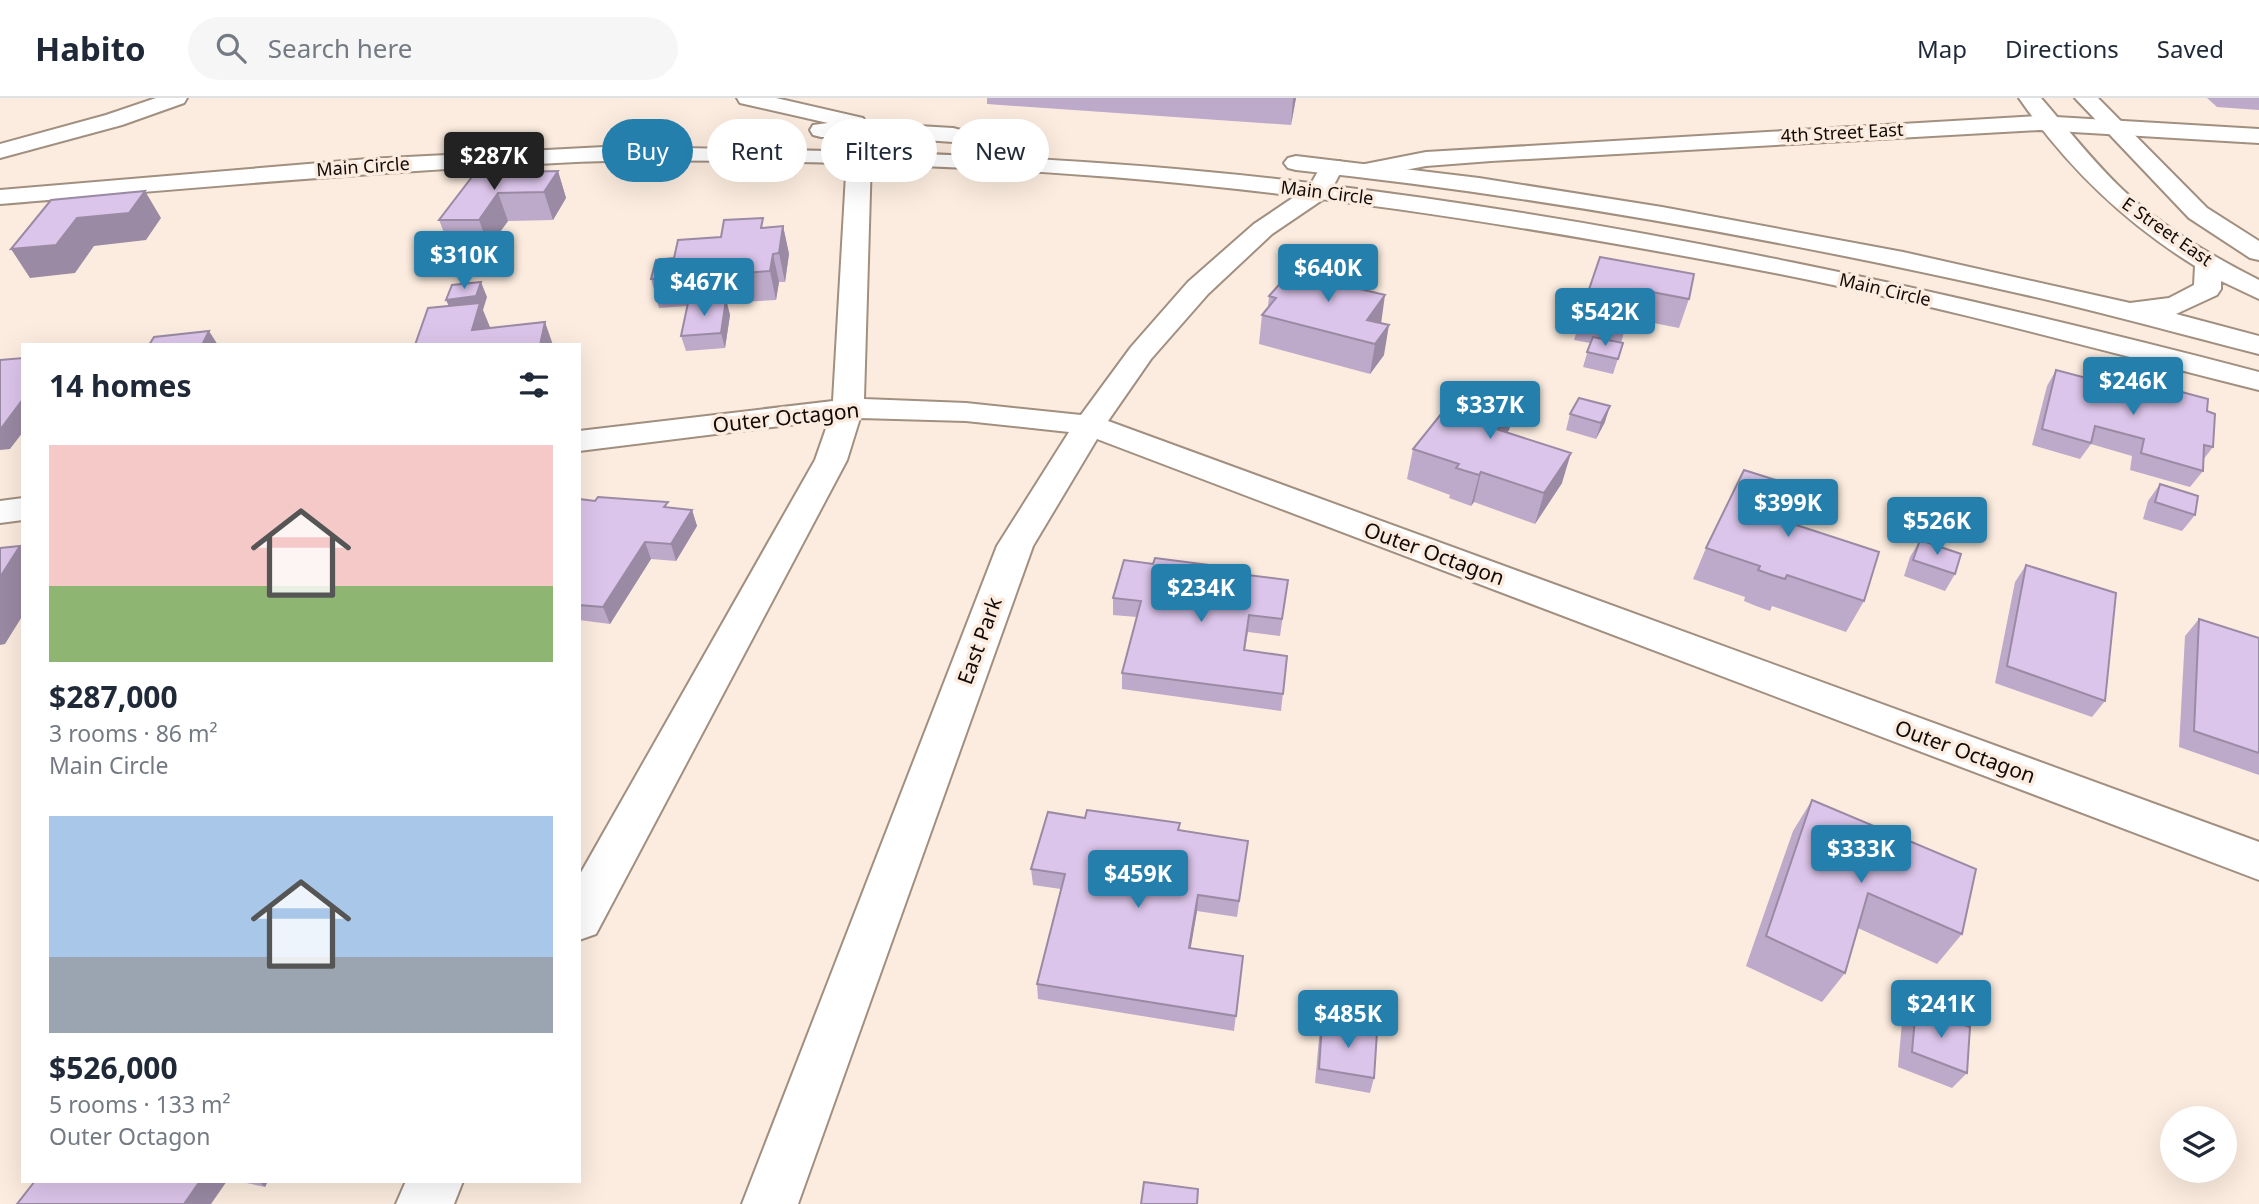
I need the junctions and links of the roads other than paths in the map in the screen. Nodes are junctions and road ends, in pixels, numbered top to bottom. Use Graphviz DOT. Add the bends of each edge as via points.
graph roads {
  1 [pos="114,98"];
  2 [pos="176,98"];
  3 [pos="748,98"];
  4 [pos="2030,98"];
  5 [pos="2086,98"];
  6 [pos="835,119"];
  7 [pos="2052,124"];
  8 [pos="2112,126"];
  9 [pos="0,129"];
  10 [pos="602,133"];
  11 [pos="505,136"];
  12 [pos="2259,136"];
  13 [pos="821,156"];
  14 [pos="937,160"];
  15 [pos="1279,161"];
  16 [pos="4,166"];
  17 [pos="1428,169"];
  18 [pos="1340,176"];
  19 [pos="858,182"];
  20 [pos="0,197"];
  21 [pos="2255,248"];
  22 [pos="2208,262"];
  23 [pos="2259,291"];
  24 [pos="2124,311"];
  25 [pos="2259,345"];
  26 [pos="2259,382"];
  27 [pos="848,408"];
  28 [pos="1089,425"];
  29 [pos="581,441"];
  30 [pos="21,509"];
  31 [pos="0,512"];
  32 [pos="2259,861"];
  33 [pos="581,916"];
  34 [pos="435,1183"];
  35 [pos="424,1204"];
  36 [pos="770,1204"];
  1 -- 9 [label="street"];
  2 -- 16 [label="street"];
  3 -- 6 [label="street"];
  4 -- 7 [label="street, E Street East"];
  5 -- 8 [label="street, E Street East"];
  7 -- 8 [label="street, 4th Street East"];
  7 -- 17 [label="street, 4th Street East" via="1978,125"];
  7 -- 22 [label="street, E Street East" via="2128,207"];
  8 -- 12 [label="street, 4th Street East"];
  8 -- 21 [label="street, E Street East" via="2198,213"];
  10 -- 11 [label="street"];
  13 -- 20 [label="street, Main Circle" via="604,154 368,166"];
  14 -- 18 [label="street, Main Circle"];
  15 -- 18 [label="street, Main Circle"];
  17 -- 18 [label="street, Main Circle"];
  17 -- 24 [label="street, Main Circle" via="1905,260"];
  18 -- 26 [label="street, Main Circle" via="1531,223 1783,267 2108,341"];
  18 -- 28 [label="street, East Park" via="1263,229 1198,288 1141,353"];
  19 -- 27 [label="street"];
  22 -- 23 [label="street, E Street East"];
  22 -- 24 [label="street" via="2207,289 2175,306"];
  24 -- 25 [label="street, Main Circle"];
  27 -- 28 [label="street, Outer Octagon" via="966,412"];
  27 -- 29 [label="street, Outer Octagon"];
  27 -- 33 [label="street" via="831,460"];
  28 -- 32 [label="street, Outer Octagon"];
  28 -- 36 [label="street, East Park" via="1015,547"];
  30 -- 31 [label="street"];
  34 -- 35 [label="street"];
}
